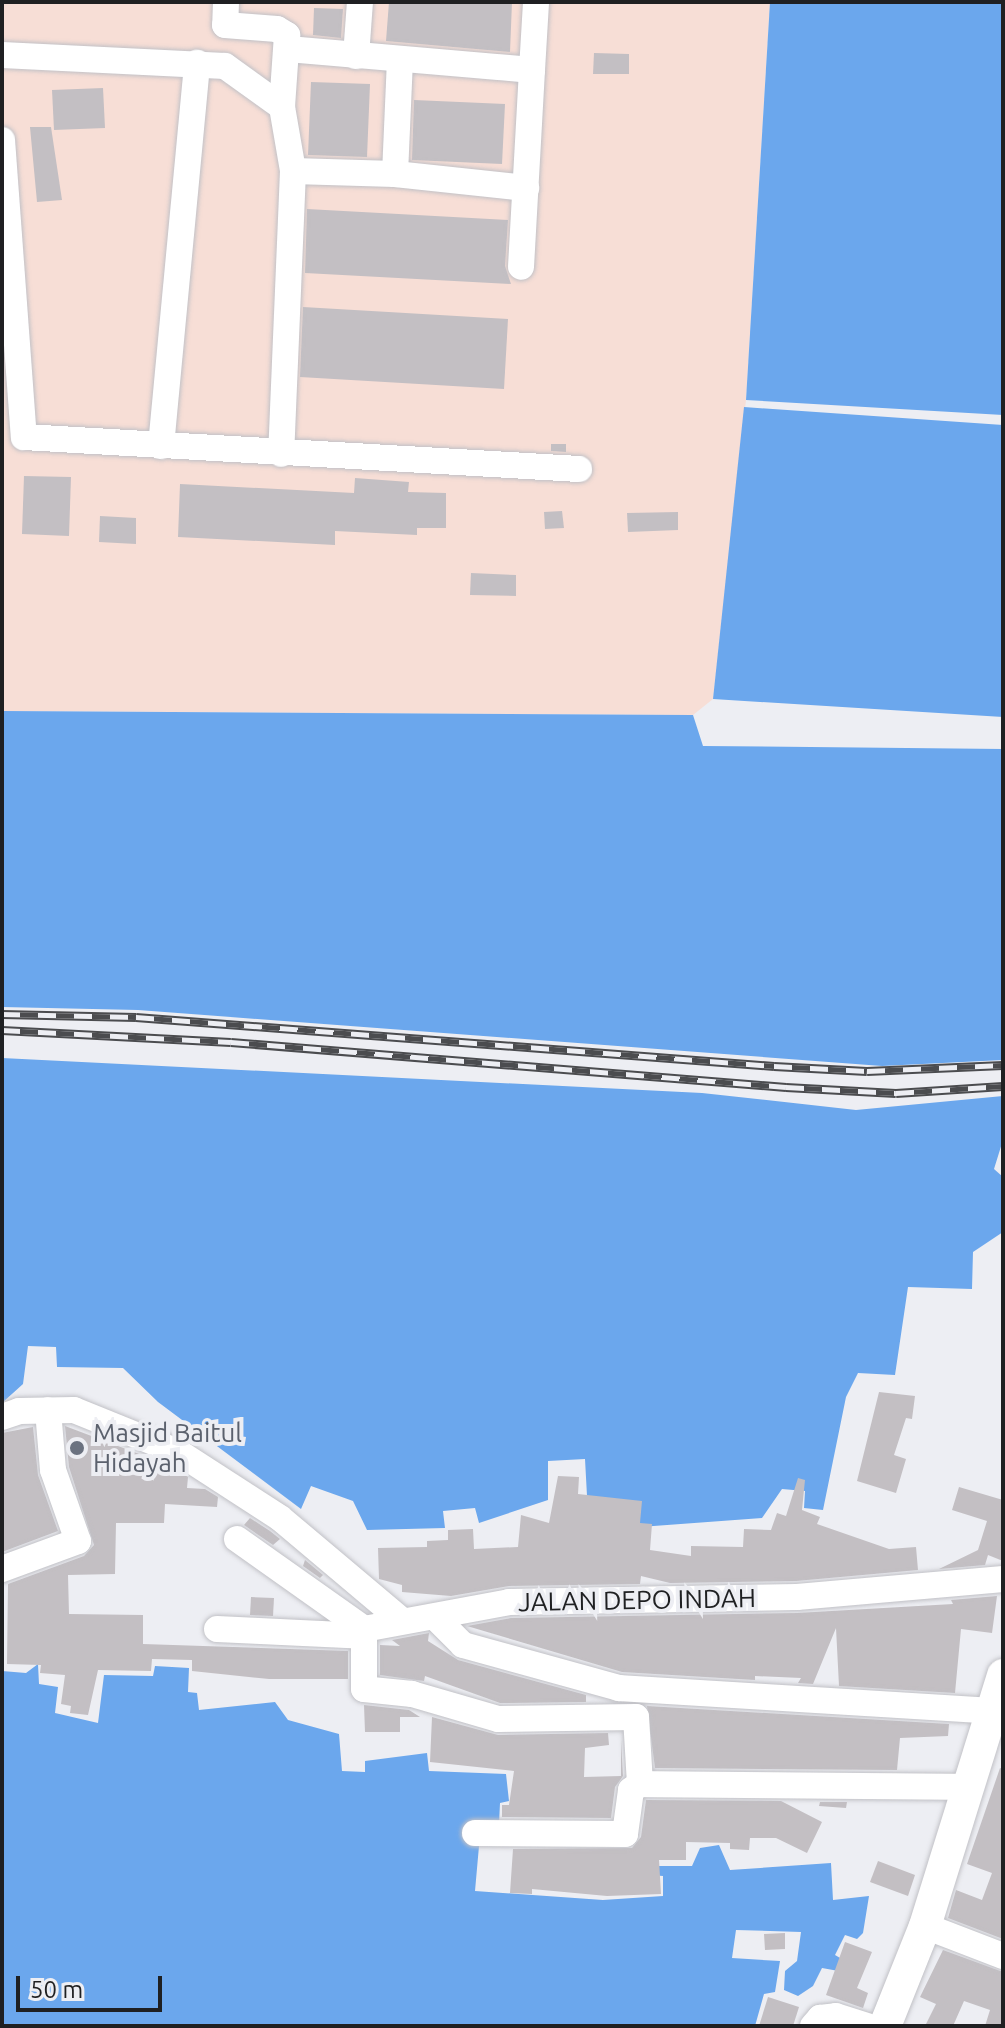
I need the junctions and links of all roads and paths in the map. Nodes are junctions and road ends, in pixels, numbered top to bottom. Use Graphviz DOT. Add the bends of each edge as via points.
graph roads {
  1 [pos="360,2"];
  2 [pos="536,2"];
  3 [pos="225,14"];
  4 [pos="288,49"];
  5 [pos="2,55"];
  6 [pos="356,56"];
  7 [pos="400,60"];
  8 [pos="197,63"];
  9 [pos="225,66"];
  10 [pos="532,70"];
  11 [pos="282,107"];
  12 [pos="2,140"];
  13 [pos="293,171"];
  14 [pos="395,174"];
  15 [pos="526,188"];
  16 [pos="521,267"];
  17 [pos="13,440"];
  18 [pos="161,446"];
  19 [pos="281,454"];
  20 [pos="579,469"];
  21 [pos="48,1410"];
  22 [pos="2,1417"];
  23 [pos="237,1539"];
  24 [pos="2,1569"];
  25 [pos="1003,1579"];
  26 [pos="436,1618"];
  27 [pos="401,1620"];
  28 [pos="217,1629"];
  29 [pos="363,1632"];
  30 [pos="999,1693"];
  31 [pos="640,1784"];
  32 [pos="967,1787"];
  33 [pos="475,1833"];
  34 [pos="925,1926"];
  35 [pos="1003,1956"];
  36 [pos="813,2026"];
  37 [pos="867,2026"];
  38 [pos="885,2026"];
  1 -- 6 [label="street"];
  2 -- 10 [label="street"];
  3 -- 4 [label="street" via="284,31"];
  3 -- 9 [label="street"];
  4 -- 6 [label="street"];
  4 -- 11 [label="street"];
  5 -- 8 [label="street"];
  6 -- 7 [label="street"];
  7 -- 10 [label="street"];
  7 -- 14 [label="street"];
  8 -- 9 [label="street"];
  8 -- 18 [label="street"];
  9 -- 11 [label="street"];
  10 -- 15 [label="street"];
  11 -- 13 [label="street"];
  12 -- 17 [label="street"];
  13 -- 14 [label="street"];
  13 -- 19 [label="street"];
  14 -- 15 [label="street"];
  15 -- 16 [label="street"];
  17 -- 18 [label="street"];
  18 -- 19 [label="street"];
  19 -- 20 [label="street"];
  21 -- 22 [label="street"];
  21 -- 24 [label="street" via="53,1470 78,1541"];
  21 -- 27 [label="street" via="74,1410 129,1430 214,1471"];
  23 -- 29 [label="street"];
  25 -- 26 [label="street, JALAN DEPO INDAH" via="774,1598 534,1600"];
  26 -- 27 [label="street, JALAN DEPO INDAH"];
  26 -- 30 [label="street" via="463,1645 619,1688"];
  27 -- 29 [label="street, JALAN DEPO INDAH"];
  28 -- 29 [label="street, JALAN DEPO INDAH"];
  29 -- 31 [label="street" via="364,1689 412,1694 498,1719 636,1717"];
  30 -- 32 [label="main road"];
  31 -- 32 [label="street"];
  31 -- 33 [label="street" via="631,1790 625,1834"];
  32 -- 34 [label="main road"];
  34 -- 35 [label="street"];
  34 -- 38 [label="main road"];
  36 -- 37 [label="street" via="820,2018 836,2016"];
}
